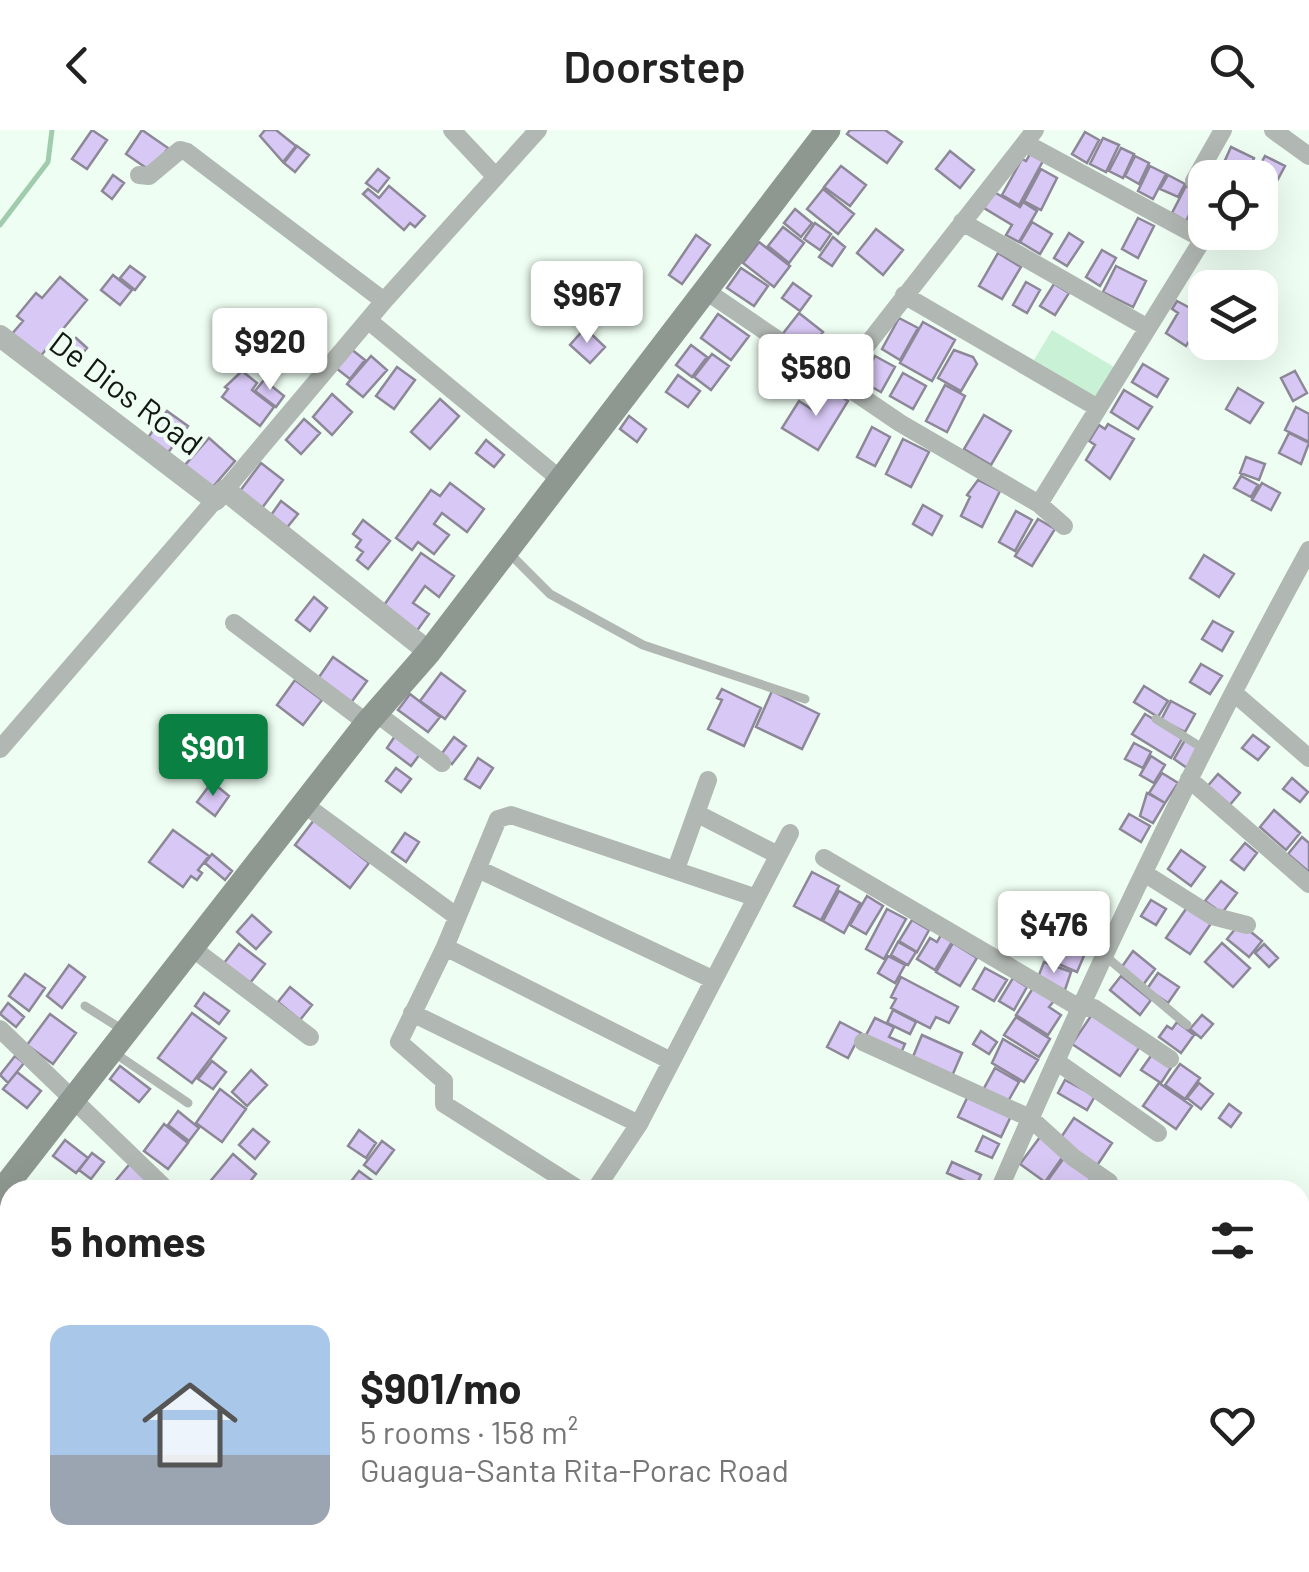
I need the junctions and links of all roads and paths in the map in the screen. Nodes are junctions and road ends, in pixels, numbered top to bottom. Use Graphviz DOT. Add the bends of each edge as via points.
graph roads {
  1 [pos="452,130"];
  2 [pos="538,130"];
  3 [pos="828,130"];
  4 [pos="1223,130"];
  5 [pos="1273,130"];
  6 [pos="1030,136"];
  7 [pos="1309,156"];
  8 [pos="1206,160"];
  9 [pos="139,176"];
  10 [pos="496,176"];
  11 [pos="962,222"];
  12 [pos="706,291"];
  13 [pos="904,295"];
  14 [pos="384,300"];
  15 [pos="369,321"];
  16 [pos="1148,328"];
  17 [pos="0,336"];
  18 [pos="838,382"];
  19 [pos="1098,408"];
  20 [pos="561,480"];
  21 [pos="220,495"];
  22 [pos="1038,504"];
  23 [pos="1064,526"];
  24 [pos="506,550"];
  25 [pos="1309,550"];
  26 [pos="234,623"];
  27 [pos="428,652"];
  28 [pos="1234,693"];
  29 [pos="805,699"];
  30 [pos="371,718"];
  31 [pos="1156,719"];
  32 [pos="0,749"];
  33 [pos="1204,749"];
  34 [pos="1309,758"];
  35 [pos="442,763"];
  36 [pos="1189,779"];
  37 [pos="708,780"];
  38 [pos="305,806"];
  39 [pos="696,814"];
  40 [pos="790,832"];
  41 [pos="778,854"];
  42 [pos="824,858"];
  43 [pos="478,869"];
  44 [pos="676,869"];
  45 [pos="1144,873"];
  46 [pos="1309,884"];
  47 [pos="754,898"];
  48 [pos="456,916"];
  49 [pos="1247,925"];
  50 [pos="192,948"];
  51 [pos="445,948"];
  52 [pos="1104,955"];
  53 [pos="712,979"];
  54 [pos="85,1006"];
  55 [pos="1078,1007"];
  56 [pos="412,1013"];
  57 [pos="1187,1025"];
  58 [pos="0,1029"];
  59 [pos="310,1036"];
  60 [pos="118,1041"];
  61 [pos="863,1042"];
  62 [pos="1170,1059"];
  63 [pos="670,1060"];
  64 [pos="1056,1061"];
  65 [pos="72,1098"];
  66 [pos="188,1103"];
  67 [pos="1030,1118"];
  68 [pos="639,1124"];
  69 [pos="1158,1133"];
  70 [pos="10,1180"];
  71 [pos="157,1180"];
  72 [pos="559,1180"];
  73 [pos="602,1180"];
  74 [pos="1002,1180"];
  75 [pos="1107,1180"];
  1 -- 10 [label="street"];
  2 -- 10 [label="street"];
  3 -- 12 [label="main road"];
  4 -- 8 [label="street"];
  5 -- 7 [label="street"];
  6 -- 11 [label="street"];
  6 -- 16 [label="street" via="1203,239"];
  9 -- 14 [label="street" via="187,152"];
  10 -- 14 [label="street"];
  11 -- 13 [label="street"];
  11 -- 16 [label="street"];
  12 -- 18 [label="street"];
  12 -- 20 [label="main road"];
  13 -- 18 [label="street"];
  13 -- 19 [label="street"];
  14 -- 15 [label="street"];
  15 -- 20 [label="street"];
  15 -- 21 [label="street"];
  16 -- 19 [label="street"];
  17 -- 21 [label="street, De Dios Road"];
  18 -- 22 [label="street"];
  19 -- 22 [label="street"];
  20 -- 24 [label="main road"];
  21 -- 27 [label="street, De Dios Road"];
  21 -- 32 [label="street"];
  22 -- 23 [label="street"];
  24 -- 27 [label="main road"];
  24 -- 29 [label="lane" via="550,594 643,645"];
  25 -- 28 [label="street"];
  26 -- 30 [label="street"];
  27 -- 30 [label="main road"];
  28 -- 33 [label="street"];
  28 -- 34 [label="street"];
  30 -- 35 [label="street"];
  30 -- 38 [label="main road"];
  31 -- 33 [label="lane"];
  33 -- 36 [label="street"];
  36 -- 45 [label="street"];
  36 -- 46 [label="street"];
  37 -- 39 [label="street"];
  38 -- 48 [label="street"];
  38 -- 50 [label="main road"];
  39 -- 41 [label="street"];
  39 -- 44 [label="street"];
  40 -- 41 [label="street"];
  41 -- 47 [label="street"];
  42 -- 55 [label="street"];
  43 -- 44 [label="street" via="498,820 512,815"];
  43 -- 48 [label="street"];
  43 -- 53 [label="street"];
  44 -- 47 [label="street"];
  45 -- 49 [label="street" via="1212,916"];
  45 -- 52 [label="street"];
  47 -- 53 [label="street"];
  48 -- 51 [label="street"];
  50 -- 59 [label="street"];
  50 -- 60 [label="main road"];
  51 -- 56 [label="street"];
  51 -- 63 [label="street"];
  52 -- 55 [label="street"];
  52 -- 57 [label="lane"];
  53 -- 63 [label="street"];
  54 -- 60 [label="lane"];
  55 -- 62 [label="street" via="1094,1008"];
  55 -- 64 [label="street"];
  56 -- 68 [label="street"];
  56 -- 72 [label="street" via="399,1042 444,1081 444,1104"];
  58 -- 65 [label="street"];
  60 -- 65 [label="main road"];
  60 -- 66 [label="lane"];
  61 -- 67 [label="street"];
  63 -- 68 [label="street"];
  64 -- 67 [label="street"];
  64 -- 69 [label="street"];
  65 -- 70 [label="main road"];
  65 -- 71 [label="street"];
  67 -- 74 [label="street"];
  67 -- 75 [label="street"];
  68 -- 73 [label="street"];
}
